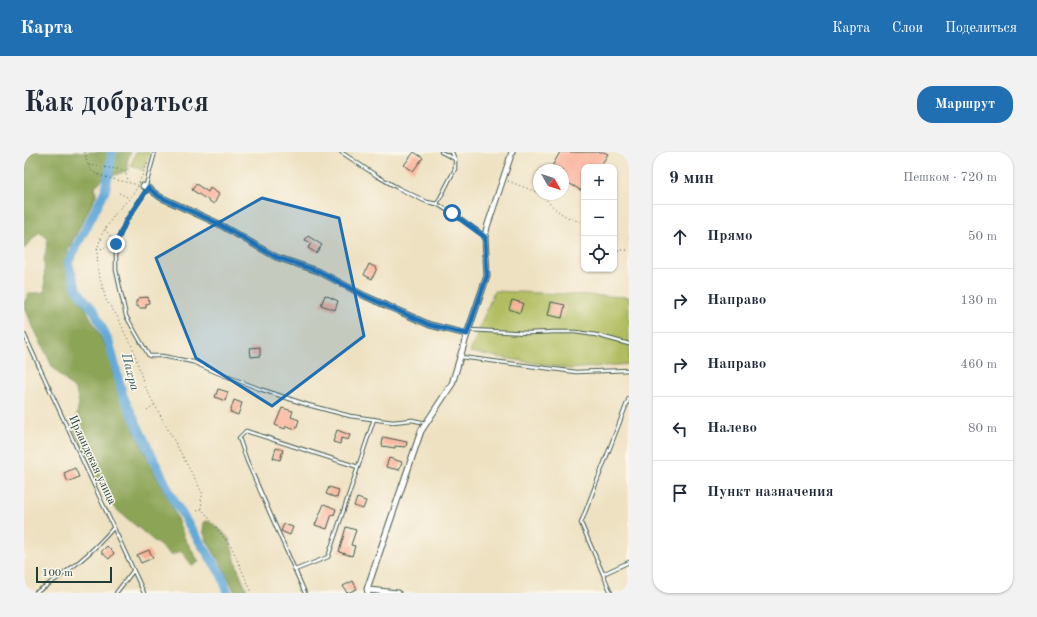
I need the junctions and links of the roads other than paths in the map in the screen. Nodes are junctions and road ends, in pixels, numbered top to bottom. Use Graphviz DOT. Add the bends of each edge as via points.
graph roads {
  1 [pos="155,152"];
  2 [pos="341,152"];
  3 [pos="441,152"];
  4 [pos="452,152"];
  5 [pos="512,152"];
  6 [pos="455,160"];
  7 [pos="143,186"];
  8 [pos="437,204"];
  9 [pos="485,237"];
  10 [pos="468,332"];
  11 [pos="24,334"];
  12 [pos="629,344"];
  13 [pos="460,357"];
  14 [pos="629,370"];
  15 [pos="629,398"];
  16 [pos="374,419"];
  17 [pos="426,423"];
  18 [pos="358,467"];
  19 [pos="114,527"];
  20 [pos="629,562"];
  21 [pos="134,570"];
  22 [pos="296,570"];
  23 [pos="604,574"];
  24 [pos="368,591"];
  25 [pos="34,593"];
  26 [pos="116,593"];
  27 [pos="144,593"];
  28 [pos="305,593"];
  29 [pos="398,593"];
  30 [pos="611,593"];
  1 -- 7 [label="lane" via="146,184"];
  2 -- 8 [label="lane" via="398,188"];
  3 -- 6 [label="lane"];
  4 -- 6 [label="lane"];
  5 -- 9 [label="street"];
  6 -- 8 [label="lane" via="455,169"];
  7 -- 10 [label="street" via="160,197 217,223 276,257 318,271 365,296 430,325"];
  7 -- 16 [label="lane" via="116,244 116,270 126,316 149,356 193,362 218,374 308,405 350,416"];
  8 -- 9 [label="lane"];
  9 -- 10 [label="street" via="487,276"];
  10 -- 12 [label="lane" via="575,332"];
  10 -- 13 [label="street"];
  11 -- 19 [label="lane, Ирландская улица"];
  13 -- 14 [label="lane" via="576,372"];
  13 -- 17 [label="street" via="452,384"];
  15 -- 23 [label="lane" via="581,523"];
  16 -- 17 [label="lane"];
  16 -- 18 [label="lane"];
  17 -- 24 [label="street" via="415,447"];
  18 -- 22 [label="lane" via="328,557"];
  18 -- 22 [label="lane" via="246,431 240,438 247,461"];
  19 -- 21 [label="lane, Ирландская улица"];
  19 -- 25 [label="lane" via="79,562"];
  20 -- 23 [label="lane"];
  21 -- 26 [label="lane"];
  21 -- 27 [label="lane, Ирландская улица"];
  22 -- 28 [label="lane"];
  23 -- 30 [label="lane"];
  24 -- 29 [label="street"];
}
